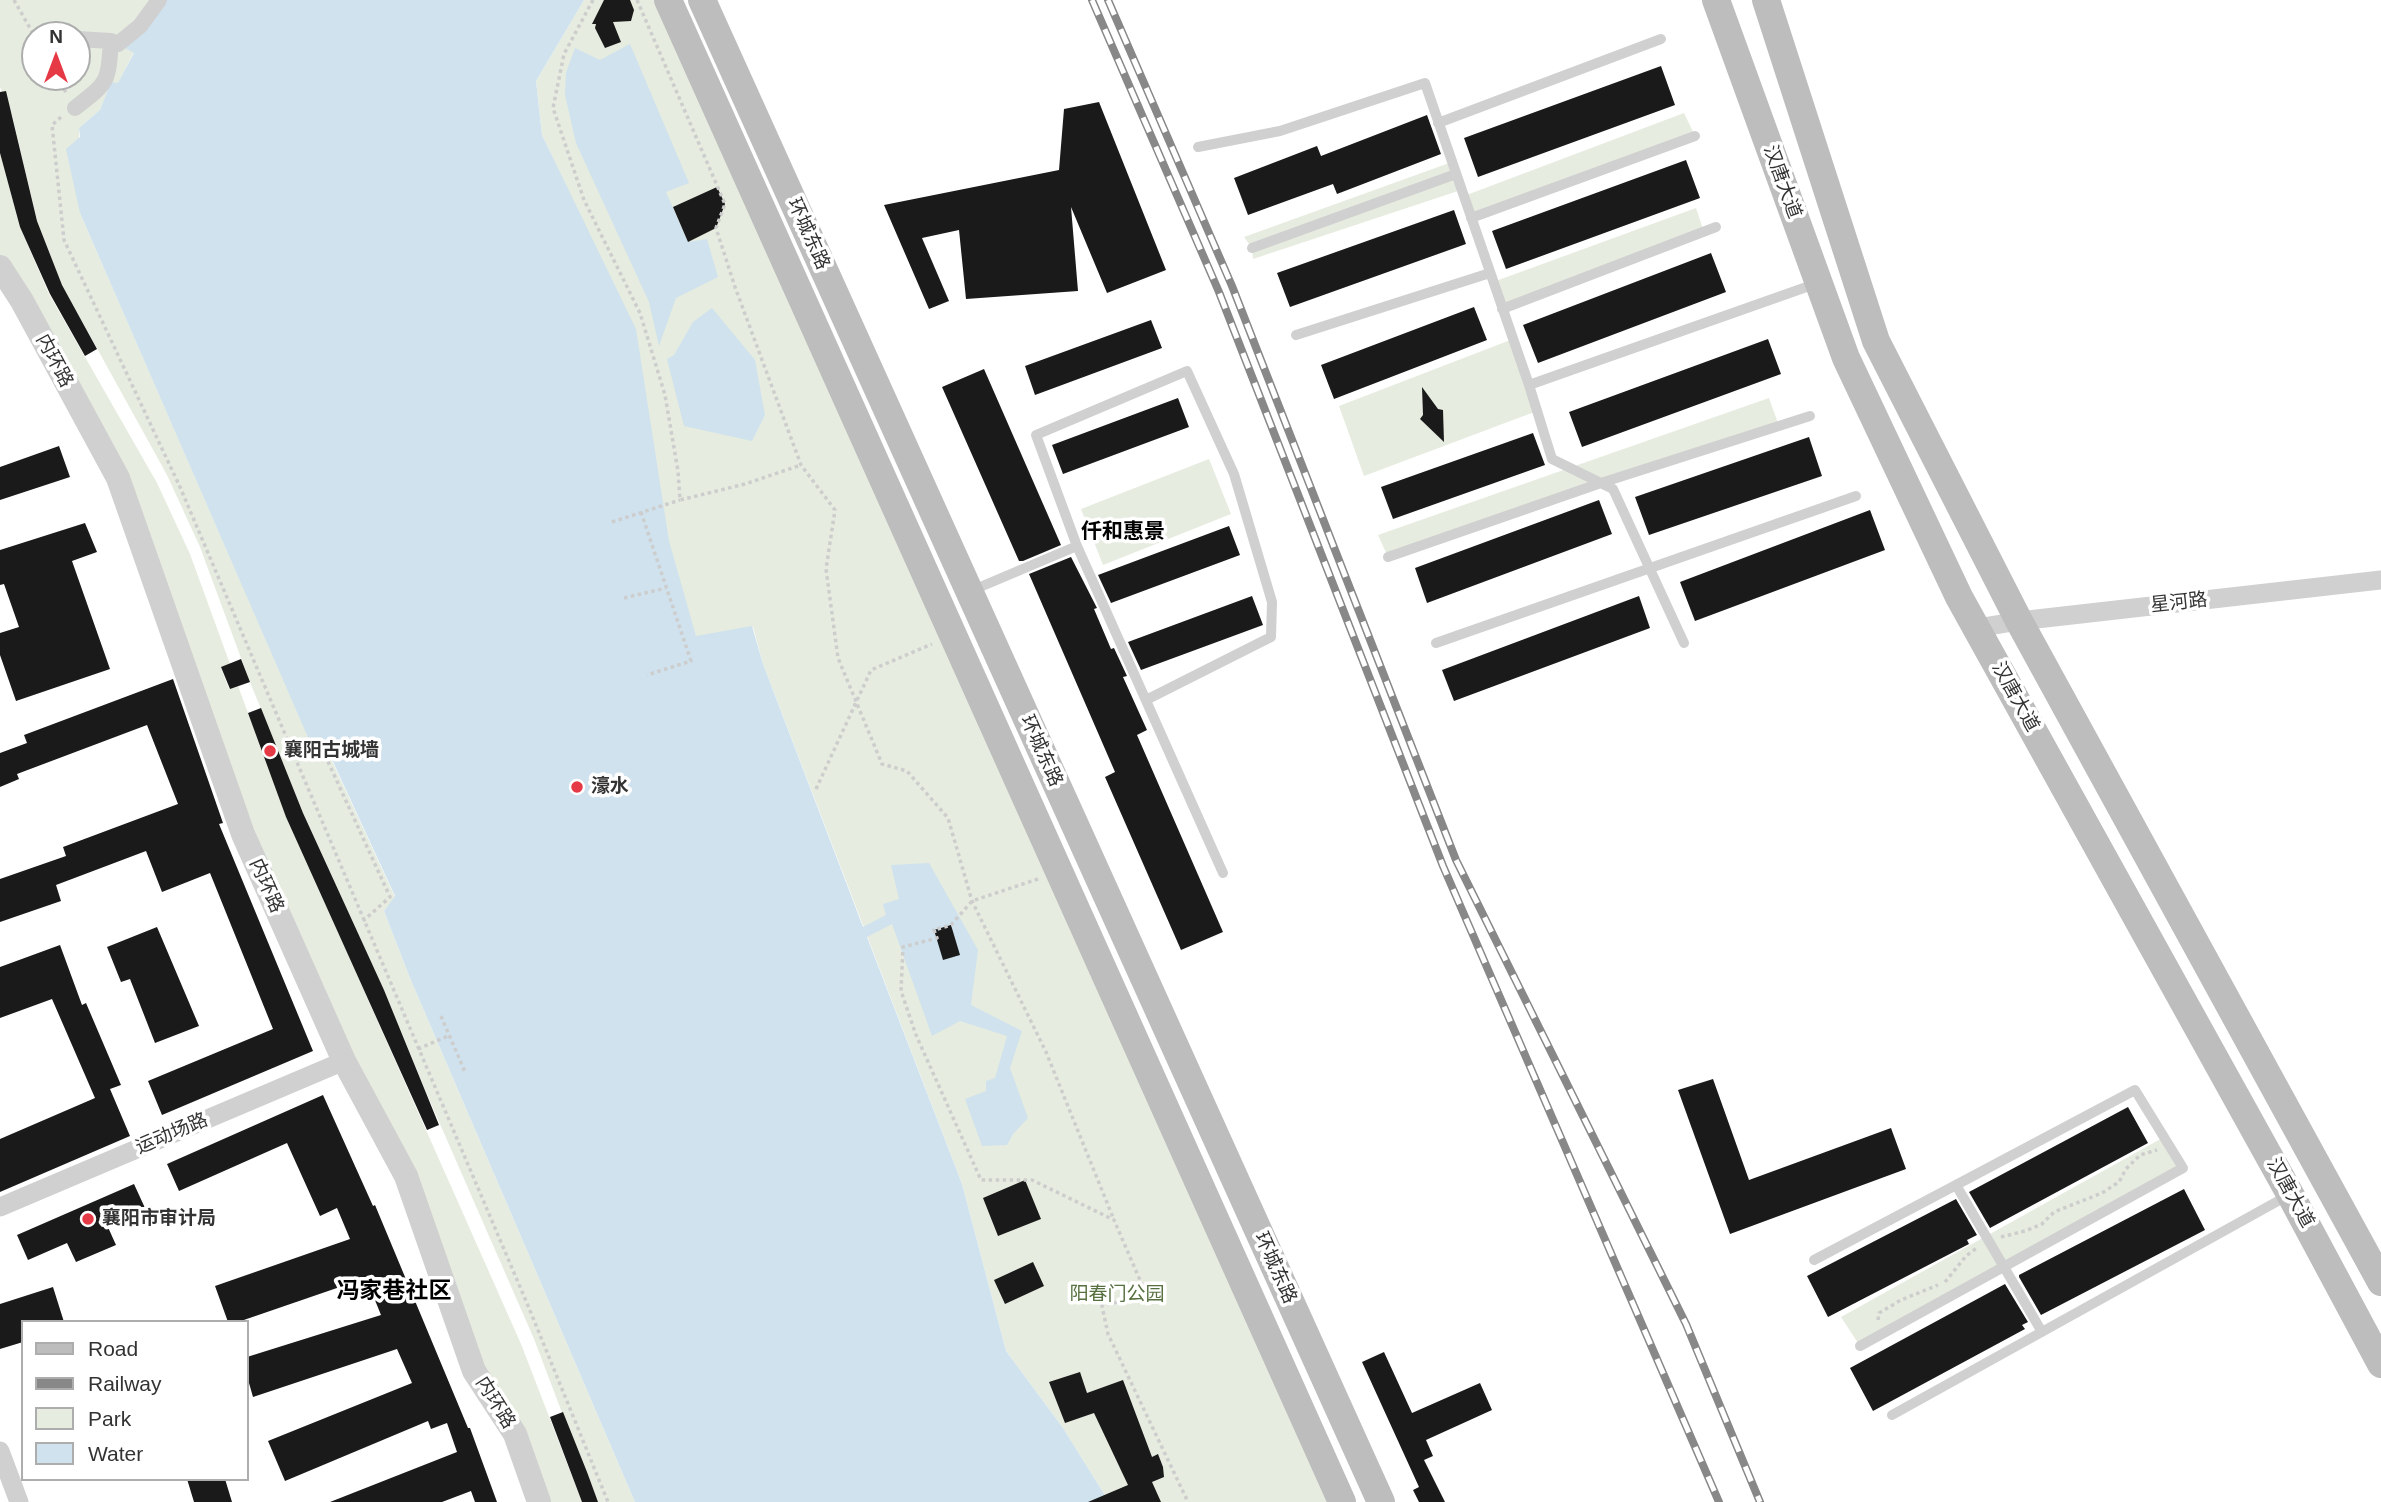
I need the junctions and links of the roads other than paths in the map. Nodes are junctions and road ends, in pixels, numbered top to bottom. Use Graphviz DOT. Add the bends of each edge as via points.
graph roads {
  1 [pos="159,0"];
  2 [pos="668,0"];
  3 [pos="702,0"];
  4 [pos="1716,0"];
  5 [pos="1766,0"];
  6 [pos="1661,39"];
  7 [pos="91,40"];
  8 [pos="111,41"];
  9 [pos="75,108"];
  10 [pos="1438,123"];
  11 [pos="1695,136"];
  12 [pos="1198,147"];
  13 [pos="1456,174"];
  14 [pos="1471,218"];
  15 [pos="1716,227"];
  16 [pos="1252,248"];
  17 [pos="0,267"];
  18 [pos="1490,273"];
  19 [pos="1819,283"];
  20 [pos="1502,309"];
  21 [pos="1296,335"];
  22 [pos="1529,385"];
  23 [pos="1810,416"];
  24 [pos="1601,483"];
  25 [pos="1856,496"];
  26 [pos="1077,546"];
  27 [pos="1388,557"];
  28 [pos="1649,567"];
  29 [pos="2381,580"];
  30 [pos="969,592"];
  31 [pos="2019,621"];
  32 [pos="1977,628"];
  33 [pos="1436,643"];
  34 [pos="1684,643"];
  35 [pos="1146,700"];
  36 [pos="1223,873"];
  37 [pos="344,1061"];
  38 [pos="1956,1185"];
  39 [pos="2290,1194"];
  40 [pos="0,1207"];
  41 [pos="1814,1260"];
  42 [pos="2004,1267"];
  43 [pos="2381,1282"];
  44 [pos="2042,1332"];
  45 [pos="1860,1346"];
  46 [pos="2381,1364"];
  47 [pos="1892,1415"];
  48 [pos="0,1451"];
  49 [pos="19,1502"];
  50 [pos="539,1502"];
  51 [pos="1342,1502"];
  52 [pos="1381,1502"];
  1 -- 8 [label="street" via="118,44"];
  2 -- 51 [label="main road, 环城东路"];
  3 -- 30 [label="main road, 环城东路"];
  4 -- 19 [label="main road, 汉唐大道"];
  5 -- 31 [label="main road, 汉唐大道" via="1876,341"];
  6 -- 10 [label="lane"];
  7 -- 8 [label="street"];
  8 -- 9 [label="street" via="102,87"];
  10 -- 12 [label="lane" via="1425,83 1280,131"];
  10 -- 13 [label="lane"];
  11 -- 14 [label="lane"];
  13 -- 14 [label="lane"];
  13 -- 16 [label="lane"];
  14 -- 18 [label="lane"];
  15 -- 20 [label="lane"];
  17 -- 37 [label="street, 内环路" via="118,478 243,834"];
  18 -- 20 [label="lane"];
  18 -- 21 [label="lane"];
  19 -- 22 [label="lane"];
  19 -- 32 [label="main road, 汉唐大道" via="1846,358"];
  20 -- 22 [label="lane"];
  22 -- 24 [label="lane" via="1552,459"];
  23 -- 24 [label="lane"];
  24 -- 27 [label="lane"];
  24 -- 28 [label="lane" via="1614,489"];
  25 -- 28 [label="lane"];
  26 -- 30 [label="lane"];
  26 -- 35 [label="lane"];
  26 -- 35 [label="lane" via="1036,435 1187,371 1234,474 1272,601 1271,637"];
  28 -- 33 [label="lane"];
  28 -- 34 [label="lane"];
  29 -- 31 [label="street, 星河路"];
  30 -- 52 [label="main road, 环城东路"];
  31 -- 32 [label="street, 星河路"];
  31 -- 43 [label="main road, 汉唐大道"];
  32 -- 39 [label="main road, 汉唐大道"];
  35 -- 36 [label="lane"];
  37 -- 40 [label="street, 运动场路"];
  37 -- 50 [label="street, 内环路" via="406,1176 474,1371 515,1434"];
  38 -- 41 [label="lane"];
  38 -- 42 [label="lane"];
  38 -- 42 [label="lane" via="2135,1090 2183,1168"];
  39 -- 44 [label="lane"];
  39 -- 46 [label="main road, 汉唐大道"];
  42 -- 44 [label="lane"];
  42 -- 45 [label="lane"];
  44 -- 47 [label="lane"];
  48 -- 49 [label="street"];
}
